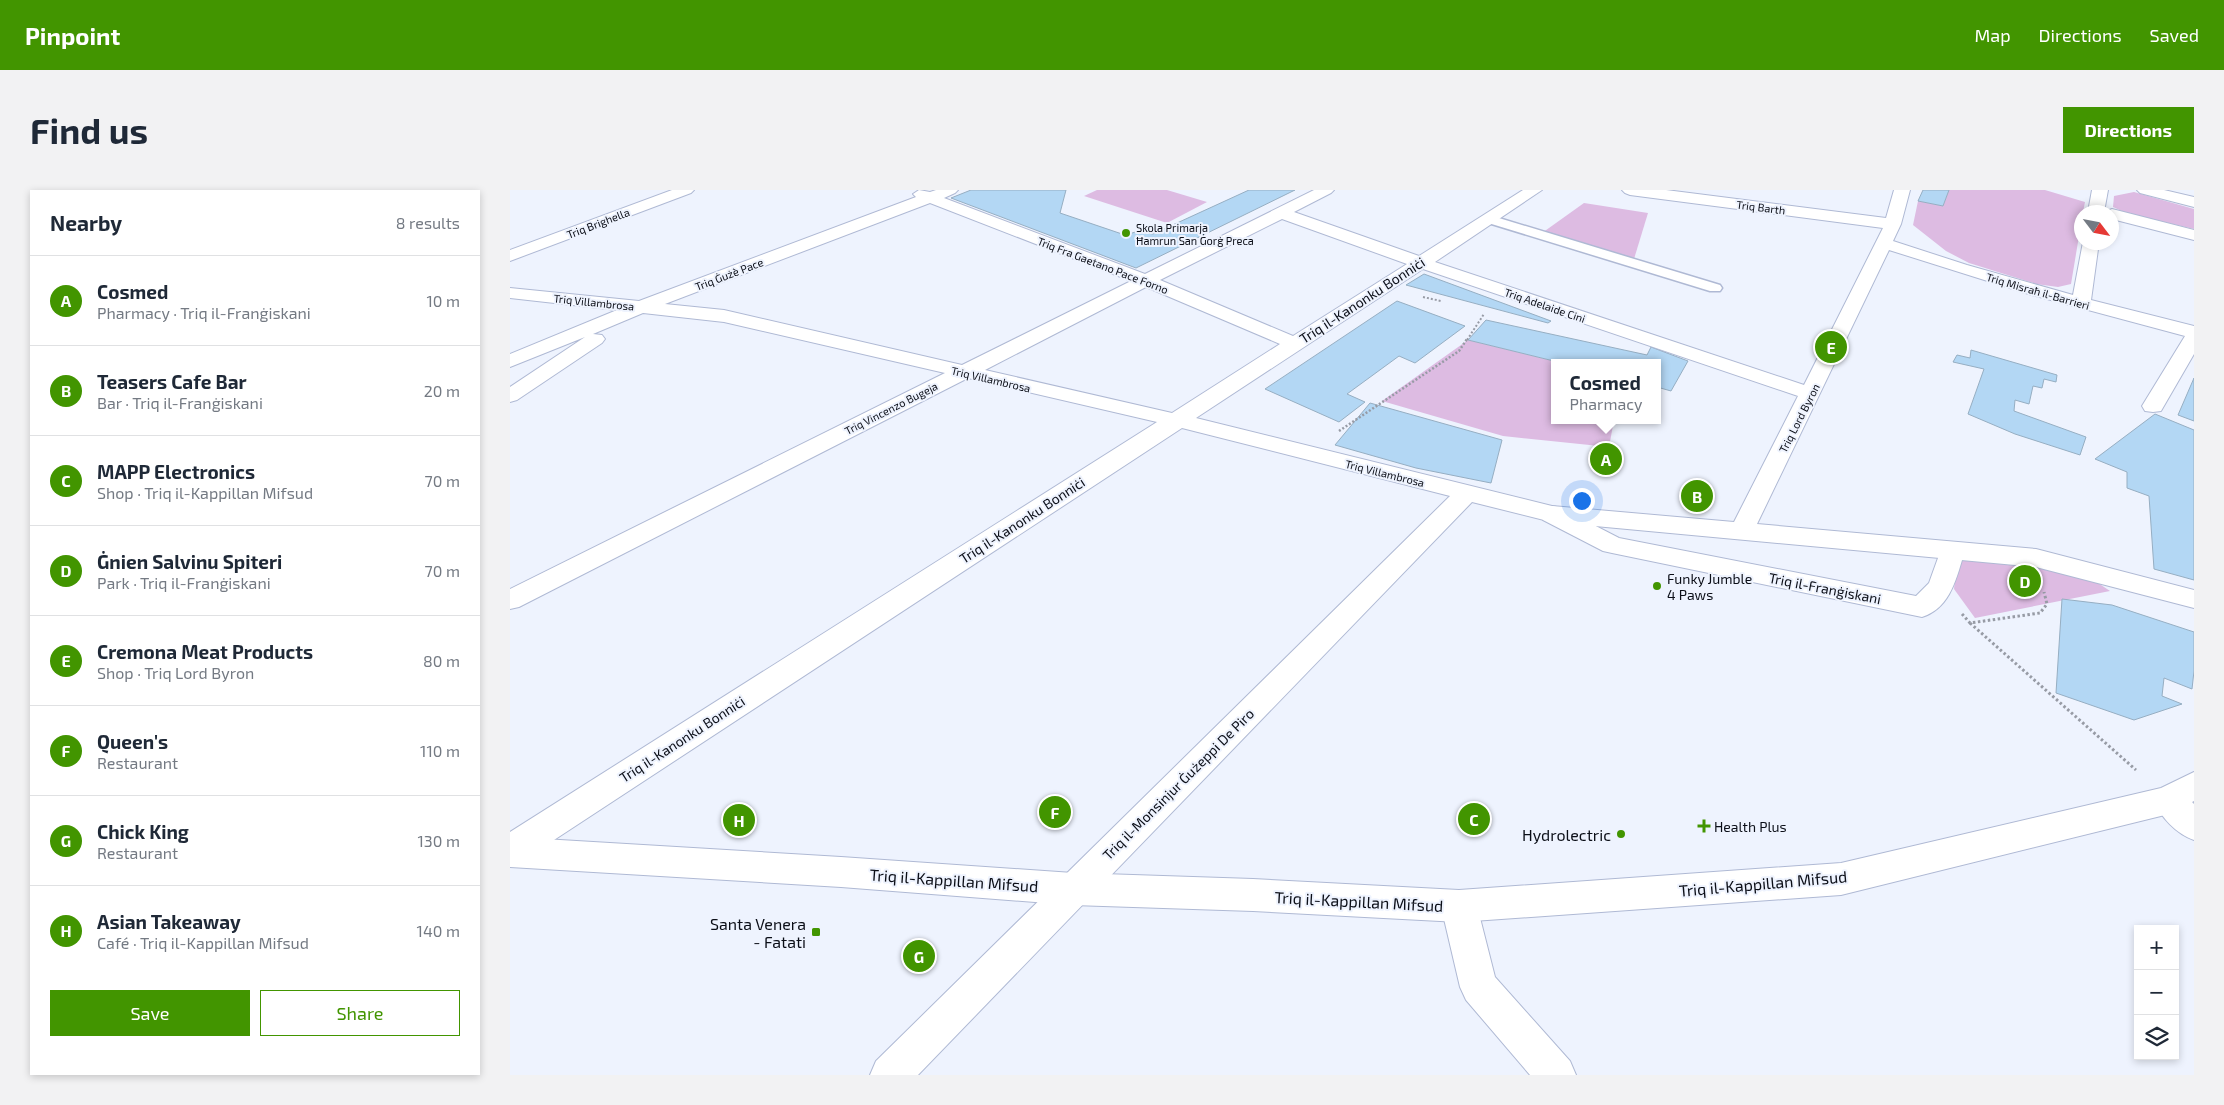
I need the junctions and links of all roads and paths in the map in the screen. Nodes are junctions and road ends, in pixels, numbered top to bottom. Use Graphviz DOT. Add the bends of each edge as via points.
graph roads {
  1 [pos="686,190"];
  2 [pos="910,190"];
  3 [pos="950,190"];
  4 [pos="1326,190"];
  5 [pos="1534,190"];
  6 [pos="1630,190"];
  7 [pos="1902,190"];
  8 [pos="2100,190"];
  9 [pos="2145,190"];
  10 [pos="929,198"];
  11 [pos="2194,202"];
  12 [pos="2102,205"];
  13 [pos="1281,213"];
  14 [pos="2119,216"];
  15 [pos="1489,219"];
  16 [pos="1893,224"];
  17 [pos="2194,235"];
  18 [pos="1884,243"];
  19 [pos="2091,250"];
  20 [pos="510,256"];
  21 [pos="1421,263"];
  22 [pos="1144,280"];
  23 [pos="1715,288"];
  24 [pos="510,293"];
  25 [pos="2081,304"];
  26 [pos="641,307"];
  27 [pos="1486,311"];
  28 [pos="2194,332"];
  29 [pos="2194,336"];
  30 [pos="1295,344"];
  31 [pos="510,361"];
  32 [pos="962,372"];
  33 [pos="1811,394"];
  34 [pos="510,396"];
  35 [pos="2153,406"];
  36 [pos="1176,420"];
  37 [pos="1335,433"];
  38 [pos="1467,494"];
  39 [pos="1552,514"];
  40 [pos="1742,530"];
  41 [pos="1952,550"];
  42 [pos="2036,558"];
  43 [pos="1941,587"];
  44 [pos="2194,599"];
  45 [pos="510,600"];
  46 [pos="1970,623"];
  47 [pos="2182,792"];
  48 [pos="2194,826"];
  49 [pos="510,851"];
  50 [pos="1073,889"];
  51 [pos="1459,906"];
  52 [pos="890,1075"];
  53 [pos="1556,1075"];
  1 -- 20 [label="street, Triq Brighella"];
  2 -- 10 [label="street, Triq Fra Gaetano Pace Forno"];
  3 -- 10 [label="street, Triq Ġużè Pace"];
  4 -- 13 [label="street, Triq Vincenzo Bugeja"];
  5 -- 15 [label="street, Triq il-Kanonku Bonniċi"];
  6 -- 16 [label="street, Triq Barth"];
  7 -- 16 [label="street"];
  8 -- 12 [label="street"];
  9 -- 11 [label="street"];
  10 -- 22 [label="street, Triq Fra Gaetano Pace Forno"];
  10 -- 26 [label="street, Triq Ġużè Pace"];
  13 -- 21 [label="street, Triq Adelaide Cini"];
  13 -- 22 [label="street, Triq Vincenzo Bugeja"];
  14 -- 17 [label="street"];
  15 -- 21 [label="street, Triq il-Kanonku Bonniċi"];
  15 -- 23 [label="lane"];
  16 -- 18 [label="street, Triq Lord Byron"];
  18 -- 25 [label="street, Triq Misraħ il-Barrieri"];
  18 -- 33 [label="street, Triq Lord Byron"];
  19 -- 25 [label="street"];
  21 -- 30 [label="street, Triq il-Kanonku Bonniċi"];
  21 -- 33 [label="street, Triq Adelaide Cini"];
  22 -- 30 [label="street, Triq Fra Gaetano Pace Forno"];
  22 -- 32 [label="street, Triq Vincenzo Bugeja"];
  24 -- 26 [label="street, Triq Villambrosa"];
  25 -- 28 [label="street, Triq Misraħ il-Barrieri"];
  26 -- 31 [label="street, Triq Ġużè Pace"];
  26 -- 32 [label="street, Triq Villambrosa" via="724,316"];
  26 -- 34 [label="street"];
  27 -- 37 [label="path" via="1458,351"];
  29 -- 35 [label="street"];
  30 -- 36 [label="street, Triq il-Kanonku Bonniċi"];
  32 -- 36 [label="street, Triq Villambrosa"];
  32 -- 45 [label="street, Triq Vincenzo Bugeja"];
  33 -- 40 [label="street, Triq Lord Byron"];
  36 -- 38 [label="street, Triq Villambrosa"];
  36 -- 49 [label="street, Triq il-Kanonku Bonniċi"];
  38 -- 39 [label="street, Triq il-Franġiskani"];
  38 -- 50 [label="street, Triq il-Monsinjur Ġużeppi De Piro"];
  39 -- 40 [label="street, Triq il-Franġiskani"];
  39 -- 43 [label="street, Triq il-Franġiskani" via="1612,545 1922,607"];
  40 -- 41 [label="street, Triq il-Franġiskani"];
  41 -- 42 [label="street, Triq il-Franġiskani"];
  41 -- 43 [label="street, Triq il-Franġiskani"];
  42 -- 44 [label="street, Triq il-Franġiskani"];
  42 -- 46 [label="path" via="2046,604 2040,613"];
  43 -- 46 [label="path"];
  46 -- 47 [label="path"];
  47 -- 48 [label="street"];
  47 -- 51 [label="street, Triq il-Kappillan Mifsud" via="1841,879"];
  49 -- 50 [label="street, Triq il-Kappillan Mifsud"];
  50 -- 51 [label="street, Triq il-Kappillan Mifsud"];
  50 -- 52 [label="street, Triq il-Monsinjur Ġużeppi De Piro"];
  51 -- 53 [label="street" via="1479,987"];
}
